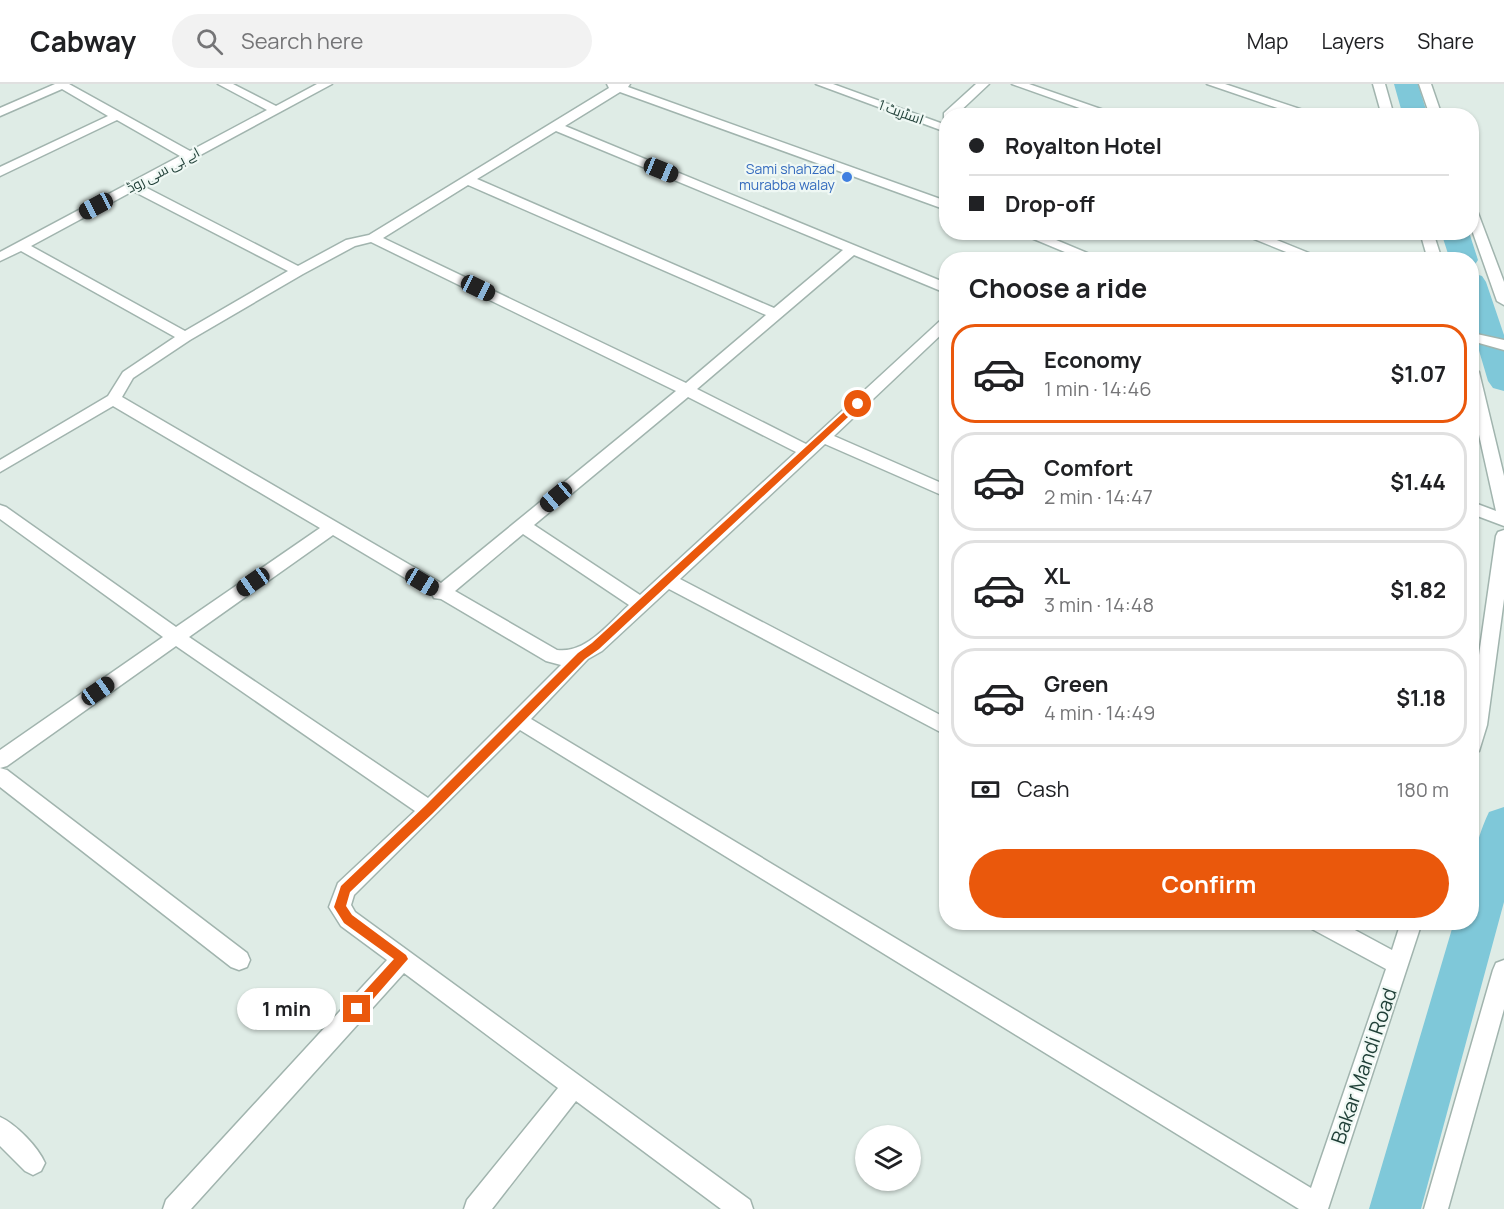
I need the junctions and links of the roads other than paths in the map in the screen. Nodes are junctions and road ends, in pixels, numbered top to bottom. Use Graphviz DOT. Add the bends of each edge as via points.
graph roads {
  1 [pos="62,84"];
  2 [pos="224,84"];
  3 [pos="326,84"];
  4 [pos="822,84"];
  5 [pos="983,84"];
  6 [pos="1018,84"];
  7 [pos="1213,84"];
  8 [pos="1379,84"];
  9 [pos="1425,84"];
  10 [pos="618,85"];
  11 [pos="958,108"];
  12 [pos="1091,108"];
  13 [pos="1290,108"];
  14 [pos="1386,108"];
  15 [pos="1433,108"];
  16 [pos="276,110"];
  17 [pos="0,112"];
  18 [pos="117,116"];
  19 [pos="939,120"];
  20 [pos="555,126"];
  21 [pos="189,156"];
  22 [pos="0,172"];
  23 [pos="468,180"];
  24 [pos="133,186"];
  25 [pos="939,202"];
  26 [pos="1479,232"];
  27 [pos="373,238"];
  28 [pos="1044,240"];
  29 [pos="1265,240"];
  30 [pos="21,246"];
  31 [pos="852,249"];
  32 [pos="1077,252"];
  33 [pos="1298,252"];
  34 [pos="0,257"];
  35 [pos="298,271"];
  36 [pos="939,285"];
  37 [pos="1504,301"];
  38 [pos="776,314"];
  39 [pos="939,330"];
  40 [pos="185,337"];
  41 [pos="1479,339"];
  42 [pos="1504,345"];
  43 [pos="687,390"];
  44 [pos="113,399"];
  45 [pos="1479,411"];
  46 [pos="823,437"];
  47 [pos="807,451"];
  48 [pos="0,468"];
  49 [pos="939,488"];
  50 [pos="0,511"];
  51 [pos="1479,511"];
  52 [pos="1504,511"];
  53 [pos="1504,520"];
  54 [pos="521,525"];
  55 [pos="331,528"];
  56 [pos="1504,536"];
  57 [pos="666,579"];
  58 [pos="440,593"];
  59 [pos="640,603"];
  60 [pos="176,637"];
  61 [pos="581,656"];
  62 [pos="1479,698"];
  63 [pos="518,720"];
  64 [pos="939,723"];
  65 [pos="0,760"];
  66 [pos="0,776"];
  67 [pos="429,810"];
  68 [pos="1334,930"];
  69 [pos="1409,930"];
  70 [pos="402,959"];
  71 [pos="239,960"];
  72 [pos="1398,964"];
  73 [pos="1504,970"];
  74 [pos="574,1086"];
  75 [pos="0,1130"];
  76 [pos="33,1163"];
  77 [pos="1316,1208"];
  78 [pos="175,1209"];
  79 [pos="476,1209"];
  80 [pos="741,1209"];
  81 [pos="1436,1209"];
  1 -- 17 [label="street"];
  1 -- 18 [label="street"];
  2 -- 16 [label="street"];
  3 -- 16 [label="street, اے بی سی روڈ"];
  4 -- 19 [label="street, اسٹریٹ 1"];
  5 -- 11 [label="street"];
  6 -- 12 [label="street"];
  7 -- 13 [label="street"];
  8 -- 14 [label="street"];
  9 -- 15 [label="street"];
  10 -- 20 [label="street"];
  10 -- 25 [label="street"];
  16 -- 21 [label="street, اے بی سی روڈ"];
  18 -- 21 [label="street"];
  18 -- 22 [label="street"];
  20 -- 23 [label="street"];
  20 -- 31 [label="street"];
  21 -- 24 [label="street, اے بی سی روڈ"];
  23 -- 27 [label="street"];
  23 -- 38 [label="street"];
  24 -- 30 [label="street, اے بی سی روڈ"];
  24 -- 35 [label="street"];
  26 -- 37 [label="street"];
  27 -- 35 [label="street" via="351,243"];
  27 -- 43 [label="street"];
  28 -- 32 [label="street"];
  29 -- 33 [label="street"];
  30 -- 34 [label="street, اے بی سی روڈ"];
  30 -- 40 [label="street"];
  31 -- 36 [label="street"];
  31 -- 38 [label="street"];
  35 -- 40 [label="street"];
  38 -- 43 [label="street"];
  39 -- 46 [label="street"];
  40 -- 44 [label="street" via="128,375"];
  41 -- 42 [label="street"];
  43 -- 47 [label="street"];
  43 -- 54 [label="street"];
  44 -- 48 [label="street"];
  44 -- 55 [label="street"];
  45 -- 52 [label="street"];
  46 -- 47 [label="street"];
  46 -- 49 [label="street"];
  47 -- 57 [label="street"];
  50 -- 60 [label="street"];
  51 -- 53 [label="street"];
  54 -- 58 [label="street"];
  54 -- 59 [label="street"];
  55 -- 58 [label="street"];
  55 -- 60 [label="street"];
  56 -- 62 [label="street"];
  57 -- 59 [label="street"];
  57 -- 64 [label="street"];
  58 -- 61 [label="street" via="552,656 566,660"];
  59 -- 61 [label="street"];
  60 -- 65 [label="street"];
  60 -- 67 [label="street"];
  61 -- 63 [label="street"];
  63 -- 67 [label="street"];
  63 -- 77 [label="street"];
  66 -- 71 [label="street"];
  67 -- 70 [label="street" via="345,890 340,907 348,919"];
  68 -- 72 [label="street"];
  69 -- 72 [label="street, Bakar Mandi Road"];
  70 -- 74 [label="street"];
  70 -- 78 [label="street"];
  72 -- 77 [label="street, Bakar Mandi Road"];
  73 -- 81 [label="street"];
  74 -- 79 [label="street"];
  74 -- 80 [label="street"];
  75 -- 76 [label="street"];
}
